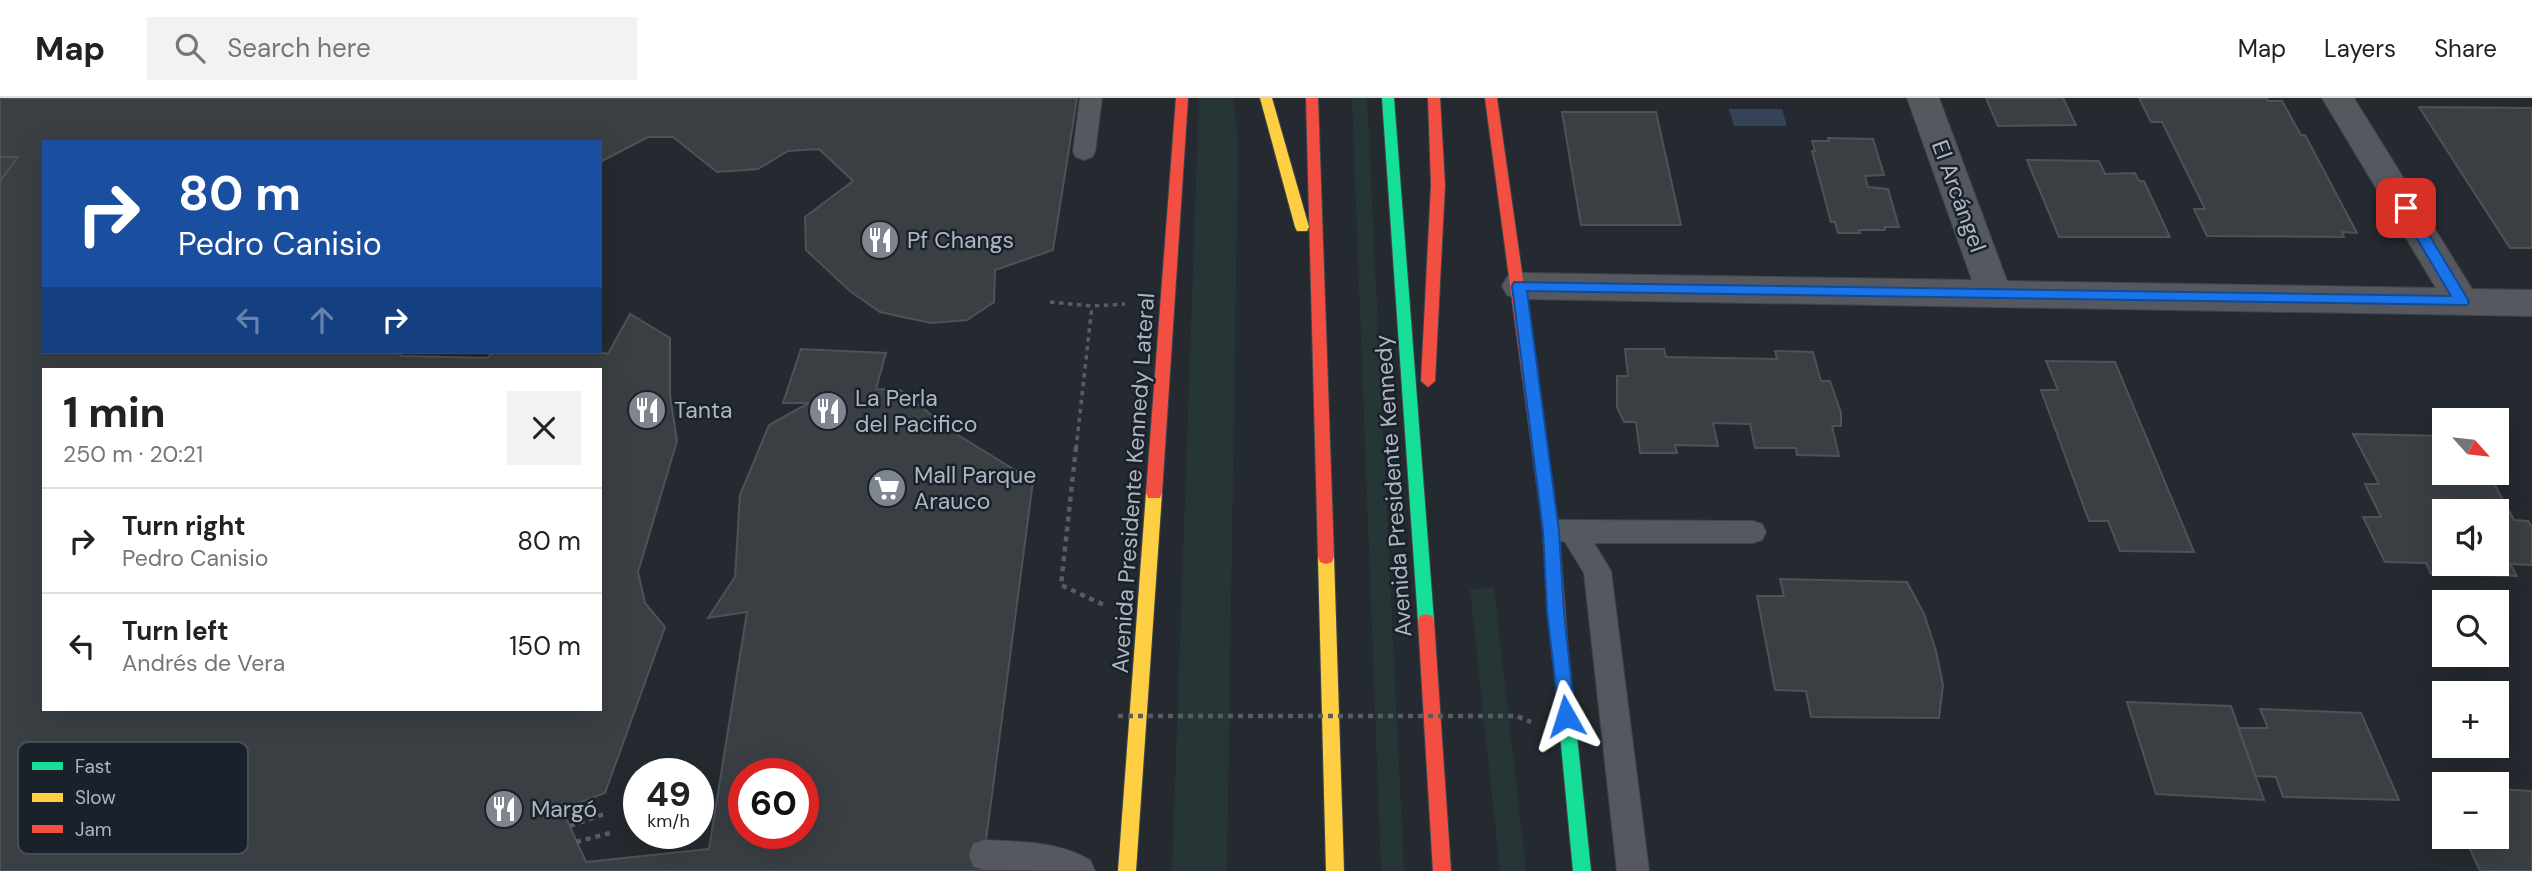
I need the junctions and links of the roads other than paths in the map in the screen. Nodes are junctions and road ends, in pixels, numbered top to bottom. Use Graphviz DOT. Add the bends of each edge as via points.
graph roads {
  1 [pos="1091,98"];
  2 [pos="1182,98"];
  3 [pos="1266,98"];
  4 [pos="1312,98"];
  5 [pos="1388,98"];
  6 [pos="1434,98"];
  7 [pos="1491,98"];
  8 [pos="1923,98"];
  9 [pos="2338,98"];
  10 [pos="1084,152"];
  11 [pos="1318,283"];
  12 [pos="1519,286"];
  13 [pos="1995,295"];
  14 [pos="2462,302"];
  15 [pos="2532,303"];
  16 [pos="1419,513"];
  17 [pos="1562,531"];
  18 [pos="1753,532"];
  19 [pos="984,855"];
  20 [pos="1079,871"];
  21 [pos="1127,871"];
  22 [pos="1335,871"];
  23 [pos="1442,871"];
  24 [pos="1582,871"];
  25 [pos="1633,871"];
  1 -- 10 [label="lane"];
  2 -- 21 [label="main road, Avenida Presidente Kennedy Lateral"];
  3 -- 11 [label="main road"];
  4 -- 11 [label="main road"];
  5 -- 16 [label="main road, Avenida Presidente Kennedy"];
  6 -- 16 [label="main road" via="1438,185"];
  7 -- 12 [label="main road"];
  8 -- 13 [label="street, El Arcángel"];
  9 -- 14 [label="street"];
  11 -- 22 [label="main road"];
  12 -- 13 [label="street"];
  12 -- 17 [label="main road"];
  13 -- 14 [label="street"];
  14 -- 15 [label="street"];
  16 -- 23 [label="main road, Avenida Presidente Kennedy"];
  17 -- 18 [label="lane"];
  17 -- 24 [label="main road" via="1556,612"];
  17 -- 25 [label="lane" via="1597,570"];
  19 -- 20 [label="lane" via="1041,858"];
}
